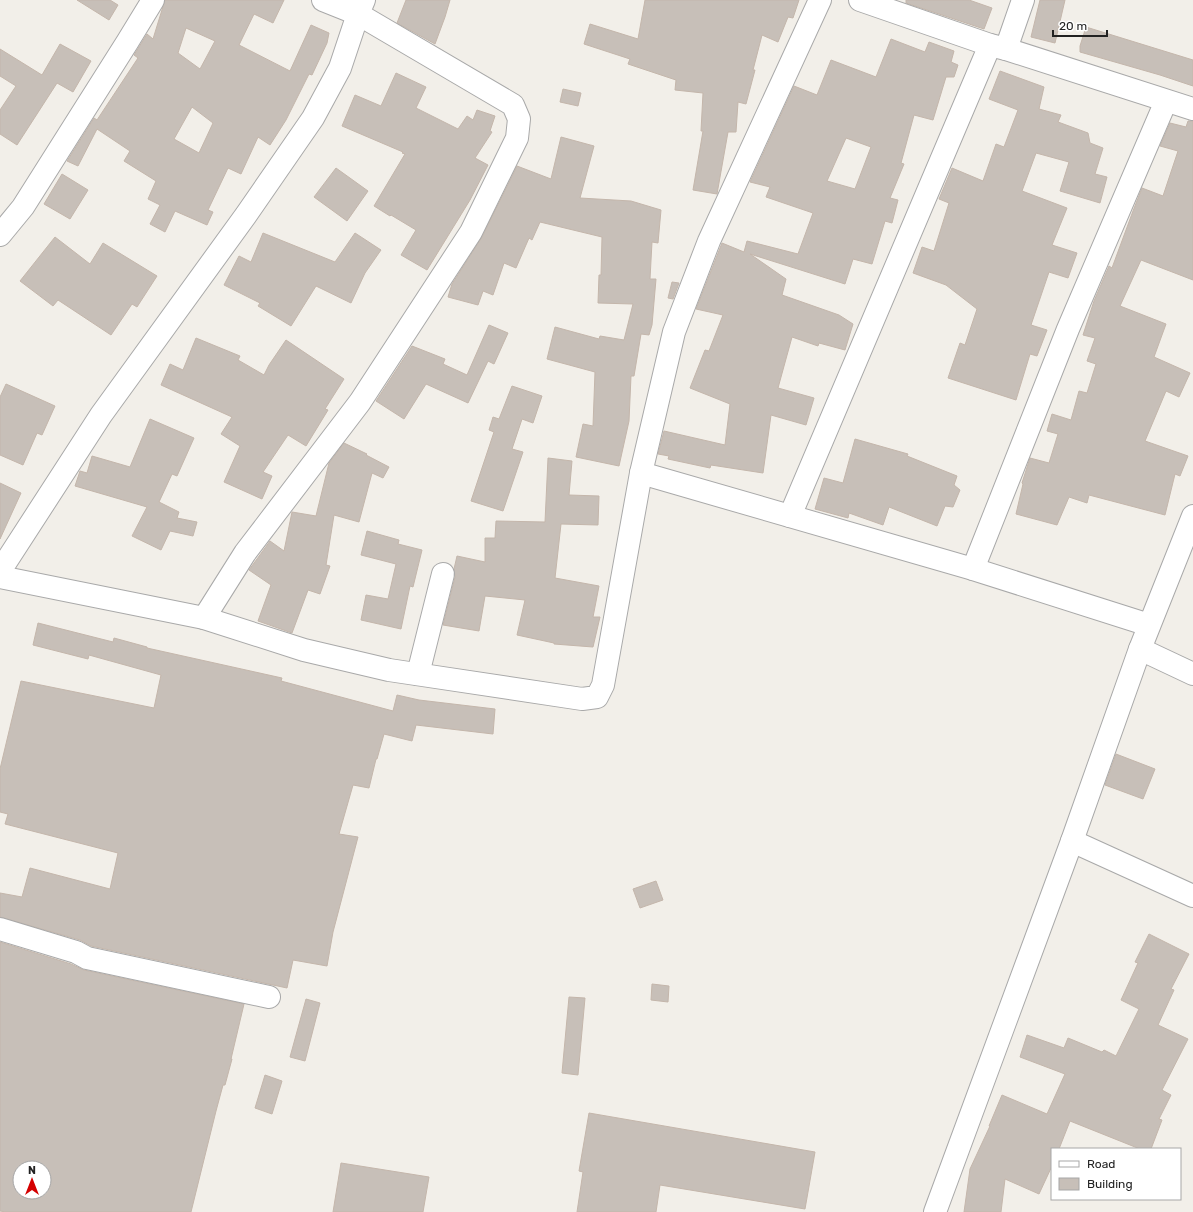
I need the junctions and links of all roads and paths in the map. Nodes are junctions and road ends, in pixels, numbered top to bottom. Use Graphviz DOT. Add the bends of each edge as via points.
graph roads {
  1 [pos="153,0"];
  2 [pos="323,0"];
  3 [pos="820,0"];
  4 [pos="860,0"];
  5 [pos="1023,0"];
  6 [pos="361,7"];
  7 [pos="998,47"];
  8 [pos="1166,101"];
  9 [pos="1193,109"];
  10 [pos="0,235"];
  11 [pos="641,473"];
  12 [pos="790,516"];
  13 [pos="1193,516"];
  14 [pos="973,569"];
  15 [pos="0,572"];
  16 [pos="443,574"];
  17 [pos="0,577"];
  18 [pos="204,618"];
  19 [pos="1149,626"];
  20 [pos="1140,649"];
  21 [pos="418,674"];
  22 [pos="1193,674"];
  23 [pos="1072,841"];
  24 [pos="1193,896"];
  25 [pos="0,929"];
  26 [pos="270,997"];
  27 [pos="935,1212"];
  1 -- 10 [label="street" via="23,207"];
  2 -- 6 [label="street"];
  3 -- 11 [label="street" via="709,241 674,332"];
  4 -- 7 [label="street"];
  5 -- 7 [label="street"];
  6 -- 15 [label="street" via="340,68 313,118 246,215 100,415"];
  6 -- 18 [label="street" via="512,105 519,119 517,138 471,232 360,402 245,553"];
  7 -- 8 [label="street"];
  7 -- 12 [label="street"];
  8 -- 9 [label="street"];
  8 -- 14 [label="street" via="1068,329"];
  11 -- 12 [label="street"];
  11 -- 21 [label="street" via="603,685 597,697 582,699"];
  12 -- 14 [label="street"];
  13 -- 19 [label="street"];
  14 -- 19 [label="street"];
  16 -- 21 [label="street"];
  17 -- 18 [label="street"];
  18 -- 21 [label="street" via="304,650 388,670"];
  19 -- 20 [label="street"];
  20 -- 22 [label="street"];
  20 -- 23 [label="street"];
  23 -- 24 [label="street"];
  23 -- 27 [label="street"];
  25 -- 26 [label="street" via="76,952 87,958"];
}
